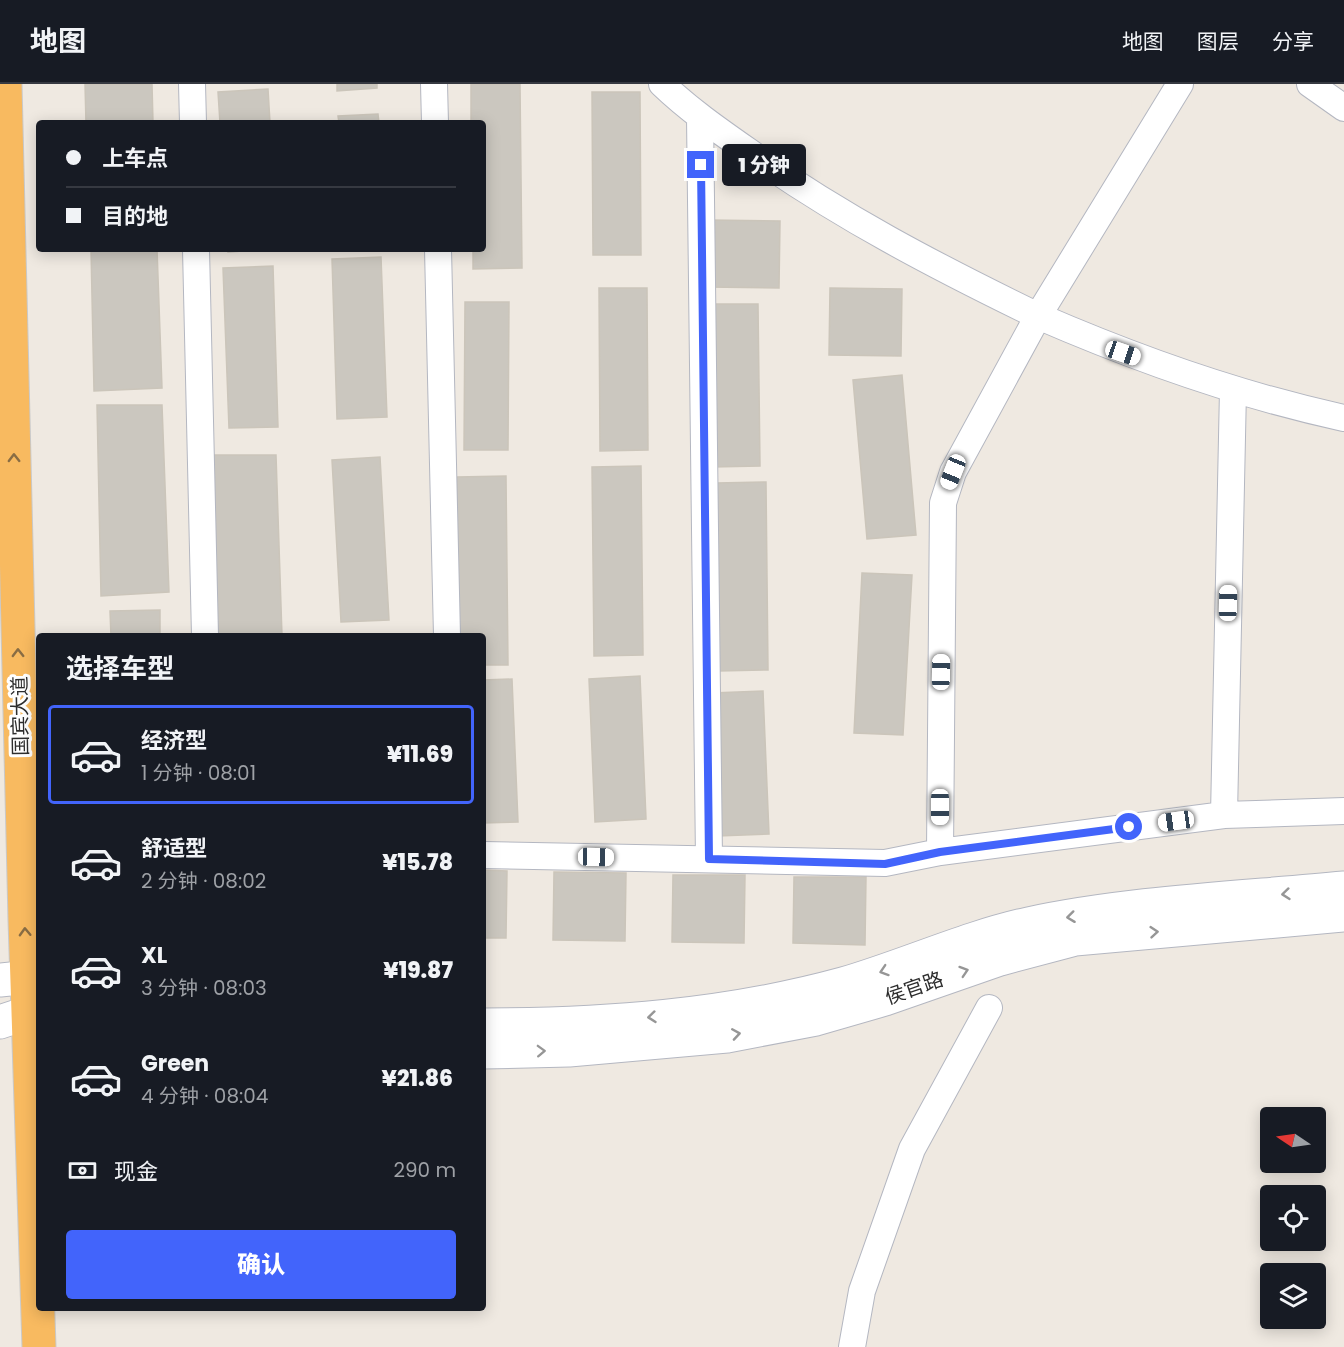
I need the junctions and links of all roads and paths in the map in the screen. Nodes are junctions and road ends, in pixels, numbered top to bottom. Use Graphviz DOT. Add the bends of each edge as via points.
graph roads {
  1 [pos="4,84"];
  2 [pos="192,84"];
  3 [pos="434,84"];
  4 [pos="662,84"];
  5 [pos="1180,84"];
  6 [pos="1310,84"];
  7 [pos="1344,108"];
  8 [pos="700,117"];
  9 [pos="193,120"];
  10 [pos="435,120"];
  11 [pos="196,252"];
  12 [pos="438,252"];
  13 [pos="1038,316"];
  14 [pos="1233,390"];
  15 [pos="1344,418"];
  16 [pos="205,633"];
  17 [pos="447,633"];
  18 [pos="1344,811"];
  19 [pos="1224,815"];
  20 [pos="940,852"];
  21 [pos="486,855"];
  22 [pos="709,859"];
  23 [pos="1344,888"];
  24 [pos="1344,915"];
  25 [pos="22,978"];
  26 [pos="989,1008"];
  27 [pos="22,1015"];
  28 [pos="486,1025"];
  29 [pos="486,1052"];
  30 [pos="36,1288"];
  31 [pos="37,1311"];
  32 [pos="39,1347"];
  33 [pos="852,1347"];
  25 -- 1 [label="highway, 国宾大道, one-way"];
  2 -- 9 [label="street"];
  3 -- 10 [label="street"];
  4 -- 8 [label="street"];
  5 -- 13 [label="street"];
  6 -- 7 [label="street"];
  8 -- 13 [label="street" via="817,198 927,262"];
  8 -- 22 [label="street"];
  11 -- 16 [label="street"];
  12 -- 17 [label="street"];
  13 -- 14 [label="street" via="1123,353"];
  13 -- 20 [label="street" via="953,472 943,503"];
  14 -- 15 [label="street"];
  14 -- 19 [label="street"];
  18 -- 19 [label="street"];
  19 -- 20 [label="street"];
  20 -- 22 [label="street" via="885,864"];
  21 -- 22 [label="street"];
  23 -- 28 [label="main road, 侯官路, one-way" via="1160,906 1026,925 852,981 765,1002 605,1022"];
  29 -- 24 [label="main road, 侯官路, one-way" via="569,1050 727,1036 816,1019 1000,959 1075,939"];
  25 -- 27 [label="highway, 国宾大道"];
  26 -- 33 [label="street" via="912,1149 862,1291"];
  27 -- 30 [label="highway, 国宾大道"];
  31 -- 32 [label="highway, 国宾大道"];
}
